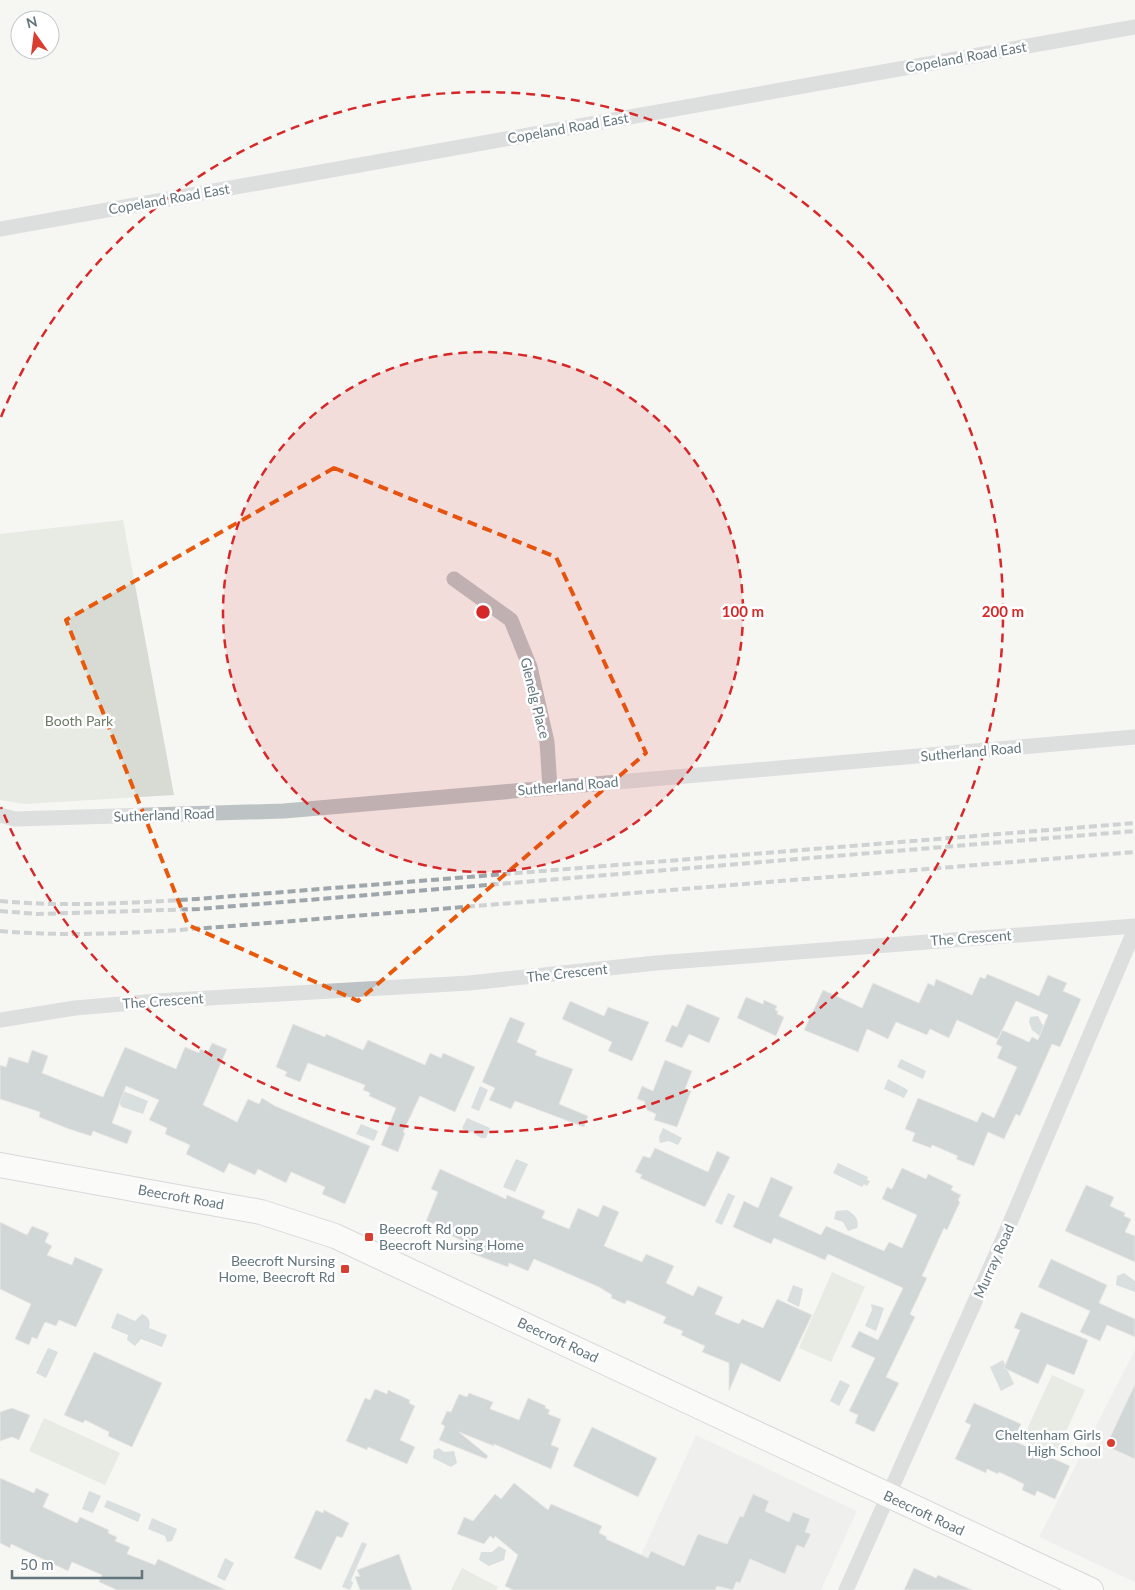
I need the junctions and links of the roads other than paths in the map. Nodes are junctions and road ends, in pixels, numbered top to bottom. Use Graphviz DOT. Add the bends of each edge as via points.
graph roads {
  1 [pos="1135,27"];
  2 [pos="0,229"];
  3 [pos="454,579"];
  4 [pos="1135,737"];
  5 [pos="550,788"];
  6 [pos="0,814"];
  7 [pos="1135,927"];
  8 [pos="0,1020"];
  9 [pos="0,1165"];
  10 [pos="890,1497"];
  11 [pos="846,1590"];
  12 [pos="1091,1590"];
  1 -- 2 [label="street, Copeland Road East"];
  3 -- 5 [label="street, Glenelg Place" via="511,620 530,667 547,742"];
  4 -- 5 [label="street, Sutherland Road"];
  5 -- 6 [label="street, Sutherland Road" via="284,811 15,819"];
  7 -- 8 [label="street, The Crescent" via="656,963 469,983 157,1001 75,1008"];
  7 -- 10 [label="street, Murray Road"];
  9 -- 10 [label="main road, Beecroft Road" via="261,1212 334,1236"];
  10 -- 11 [label="street, Murray Road"];
  10 -- 12 [label="main road, Beecroft Road"];
}
